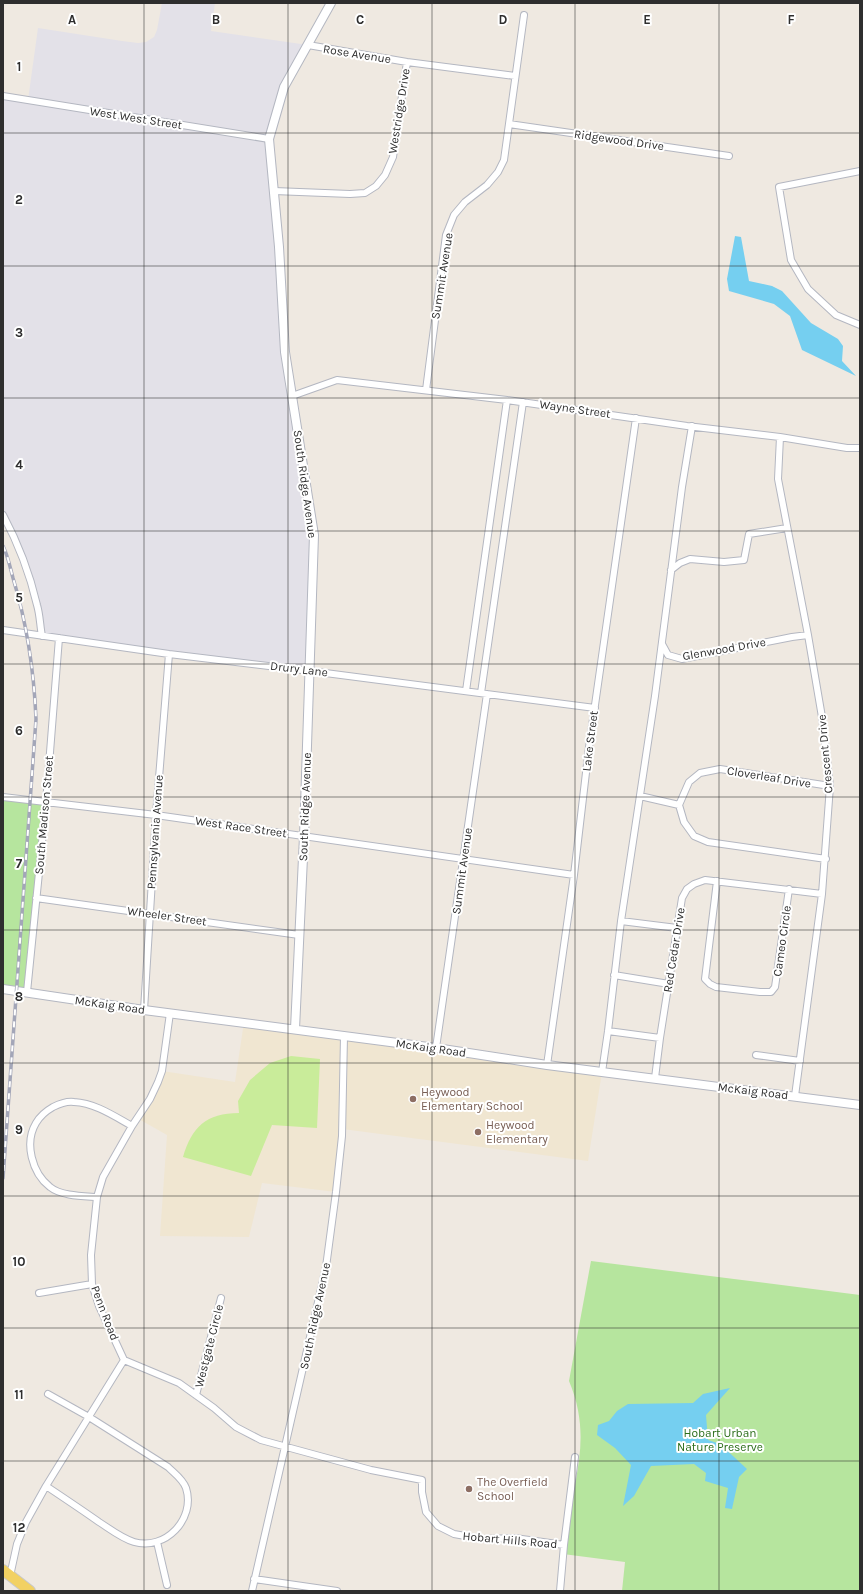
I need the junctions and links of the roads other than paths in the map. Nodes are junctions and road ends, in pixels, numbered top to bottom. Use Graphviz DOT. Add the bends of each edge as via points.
graph roads {
  1 [pos="331,3"];
  2 [pos="524,15"];
  3 [pos="308,45"];
  4 [pos="407,62"];
  5 [pos="515,76"];
  6 [pos="3,96"];
  7 [pos="509,124"];
  8 [pos="269,140"];
  9 [pos="729,156"];
  10 [pos="860,171"];
  11 [pos="274,191"];
  12 [pos="860,326"];
  13 [pos="426,390"];
  14 [pos="292,396"];
  15 [pos="507,400"];
  16 [pos="523,402"];
  17 [pos="636,418"];
  18 [pos="692,426"];
  19 [pos="780,437"];
  20 [pos="860,448"];
  21 [pos="3,515"];
  22 [pos="787,528"];
  23 [pos="671,570"];
  24 [pos="3,630"];
  25 [pos="808,635"];
  26 [pos="42,636"];
  27 [pos="59,638"];
  28 [pos="662,644"];
  29 [pos="169,654"];
  30 [pos="310,671"];
  31 [pos="466,691"];
  32 [pos="484,694"];
  33 [pos="595,708"];
  34 [pos="830,786"];
  35 [pos="640,796"];
  36 [pos="3,797"];
  37 [pos="46,803"];
  38 [pos="679,805"];
  39 [pos="156,815"];
  40 [pos="304,836"];
  41 [pos="464,858"];
  42 [pos="826,859"];
  43 [pos="574,875"];
  44 [pos="717,881"];
  45 [pos="789,890"];
  46 [pos="822,894"];
  47 [pos="36,898"];
  48 [pos="150,913"];
  49 [pos="621,921"];
  50 [pos="677,928"];
  51 [pos="299,935"];
  52 [pos="614,975"];
  53 [pos="669,984"];
  54 [pos="3,990"];
  55 [pos="27,992"];
  56 [pos="144,1010"];
  57 [pos="170,1013"];
  58 [pos="295,1029"];
  59 [pos="608,1030"];
  60 [pos="344,1036"];
  61 [pos="660,1038"];
  62 [pos="436,1048"];
  63 [pos="756,1055"];
  64 [pos="800,1061"];
  65 [pos="546,1065"];
  66 [pos="602,1072"];
  67 [pos="655,1078"];
  68 [pos="795,1096"];
  69 [pos="860,1105"];
  70 [pos="132,1126"];
  71 [pos="97,1197"];
  72 [pos="92,1284"];
  73 [pos="39,1293"];
  74 [pos="221,1298"];
  75 [pos="124,1360"];
  76 [pos="48,1394"];
  77 [pos="196,1395"];
  78 [pos="88,1417"];
  79 [pos="285,1446"];
  80 [pos="574,1457"];
  81 [pos="46,1486"];
  82 [pos="157,1542"];
  83 [pos="564,1545"];
  84 [pos="6,1573"];
  85 [pos="254,1579"];
  86 [pos="168,1585"];
  87 [pos="30,1591"];
  88 [pos="252,1591"];
  89 [pos="337,1591"];
  90 [pos="560,1591"];
  1 -- 3 [label="street, South Ridge Avenue"];
  2 -- 5 [label="street, Summit Avenue"];
  3 -- 4 [label="street, Rose Avenue"];
  3 -- 8 [label="street, South Ridge Avenue" via="284,87"];
  4 -- 5 [label="street, Westridge Drive"];
  4 -- 11 [label="street, Westridge Drive" via="393,157 385,175 376,186 365,193 350,194"];
  5 -- 7 [label="street, Summit Avenue"];
  6 -- 8 [label="street, West West Street"];
  7 -- 9 [label="street, Ridgewood Drive"];
  7 -- 13 [label="street, Summit Avenue" via="504,160 498,172 454,215 446,235"];
  8 -- 11 [label="street, South Ridge Avenue"];
  10 -- 12 [label="street" via="779,187 791,260 808,289 836,315"];
  11 -- 14 [label="street, South Ridge Avenue" via="285,352"];
  13 -- 14 [label="street, Wayne Street" via="337,380"];
  13 -- 15 [label="street, Wayne Street"];
  14 -- 30 [label="street, South Ridge Avenue" via="314,535"];
  15 -- 16 [label="street, Wayne Street"];
  15 -- 31 [label="street"];
  16 -- 17 [label="street, Wayne Street"];
  16 -- 32 [label="street, Summit Avenue"];
  17 -- 18 [label="street, Wayne Street"];
  17 -- 33 [label="street, Lake Street"];
  18 -- 19 [label="street, Wayne Street"];
  18 -- 23 [label="street"];
  19 -- 20 [label="street, Wayne Street"];
  19 -- 22 [label="street, Crescent Drive" via="778,479"];
  21 -- 26 [label="street" via="28,574"];
  22 -- 23 [label="street" via="749,534 744,560 724,562 690,559"];
  22 -- 25 [label="street, Crescent Drive"];
  23 -- 28 [label="street"];
  24 -- 26 [label="street, Drury Lane"];
  25 -- 28 [label="street, Glenwood Drive" via="682,659 668,655"];
  25 -- 34 [label="street, Crescent Drive" via="822,717"];
  26 -- 27 [label="street, Drury Lane"];
  27 -- 29 [label="street, Drury Lane"];
  27 -- 37 [label="street, South Madison Street"];
  28 -- 35 [label="street"];
  29 -- 30 [label="street, Drury Lane"];
  29 -- 39 [label="street, Pennsylvania Avenue"];
  30 -- 31 [label="street, Drury Lane"];
  30 -- 40 [label="street, South Ridge Avenue"];
  31 -- 32 [label="street, Drury Lane"];
  32 -- 33 [label="street, Drury Lane"];
  32 -- 41 [label="street, Summit Avenue"];
  33 -- 43 [label="street, Lake Street"];
  34 -- 38 [label="street, Cloverleaf Drive" via="720,769 700,773 689,782"];
  34 -- 42 [label="street, Crescent Drive"];
  35 -- 38 [label="street"];
  35 -- 49 [label="street"];
  36 -- 37 [label="street, West Race Street"];
  37 -- 39 [label="street, West Race Street"];
  37 -- 47 [label="street, South Madison Street"];
  38 -- 42 [label="street" via="684,822 694,836 708,842"];
  39 -- 40 [label="street, West Race Street"];
  39 -- 48 [label="street, Pennsylvania Avenue"];
  40 -- 41 [label="street, West Race Street"];
  40 -- 51 [label="street, South Ridge Avenue"];
  41 -- 43 [label="street, West Race Street"];
  41 -- 62 [label="street, Summit Avenue"];
  42 -- 46 [label="street, Crescent Drive"];
  43 -- 65 [label="street, Lake Street"];
  44 -- 45 [label="street, Red Cedar Drive"];
  44 -- 45 [label="street, Cameo Circle" via="705,979 716,987 760,992 771,992 775,987"];
  44 -- 50 [label="street, Red Cedar Drive" via="705,880 687,889 682,898"];
  45 -- 46 [label="street, Red Cedar Drive"];
  46 -- 64 [label="street, Crescent Drive"];
  47 -- 48 [label="street, Wheeler Street"];
  47 -- 55 [label="street, South Madison Street"];
  48 -- 51 [label="street, Wheeler Street"];
  48 -- 56 [label="street, Pennsylvania Avenue"];
  49 -- 50 [label="street"];
  49 -- 52 [label="street"];
  50 -- 53 [label="street, Red Cedar Drive"];
  51 -- 58 [label="street, South Ridge Avenue"];
  52 -- 53 [label="street"];
  52 -- 59 [label="street"];
  53 -- 61 [label="street, Red Cedar Drive"];
  54 -- 55 [label="street, McKaig Road"];
  55 -- 56 [label="street, McKaig Road"];
  56 -- 57 [label="street, McKaig Road"];
  57 -- 58 [label="street, McKaig Road"];
  57 -- 70 [label="street, Penn Road" via="162,1071 150,1099"];
  58 -- 60 [label="street, McKaig Road"];
  59 -- 61 [label="street"];
  59 -- 66 [label="street"];
  60 -- 62 [label="street, McKaig Road"];
  60 -- 79 [label="street, South Ridge Avenue" via="342,1136 327,1260"];
  61 -- 67 [label="street, Red Cedar Drive"];
  62 -- 65 [label="street, McKaig Road"];
  63 -- 64 [label="street"];
  64 -- 68 [label="street, Crescent Drive"];
  65 -- 66 [label="street, McKaig Road"];
  66 -- 67 [label="street, McKaig Road"];
  67 -- 68 [label="street, McKaig Road"];
  68 -- 69 [label="street, McKaig Road"];
  70 -- 71 [label="street, Penn Road" via="103,1177"];
  70 -- 71 [label="street" via="91,1105 73,1101 44,1112 35,1124 30,1154 36,1171 50,1187 68,1194"];
  71 -- 72 [label="street, Penn Road" via="91,1255"];
  72 -- 73 [label="street"];
  72 -- 75 [label="street, Penn Road" via="99,1306"];
  74 -- 77 [label="street, Westgate Circle"];
  75 -- 77 [label="street" via="179,1382"];
  75 -- 78 [label="street"];
  76 -- 78 [label="street"];
  77 -- 79 [label="street" via="236,1427 261,1440"];
  78 -- 81 [label="street"];
  78 -- 82 [label="street" via="168,1467 186,1487 186,1512 181,1523 170,1536"];
  79 -- 83 [label="street, Hobart Hills Road" via="371,1470 422,1480 426,1512 438,1526 454,1534 482,1539 515,1538"];
  79 -- 85 [label="street, South Ridge Avenue"];
  80 -- 83 [label="street, Hobart Hills Road"];
  81 -- 82 [label="street" via="120,1536 134,1542"];
  81 -- 84 [label="street" via="26,1522"];
  82 -- 86 [label="street"];
  83 -- 90 [label="street, Hobart Hills Road"];
  84 -- 87 [label="main road"];
  85 -- 88 [label="street, South Ridge Avenue"];
  85 -- 89 [label="street"];
}
